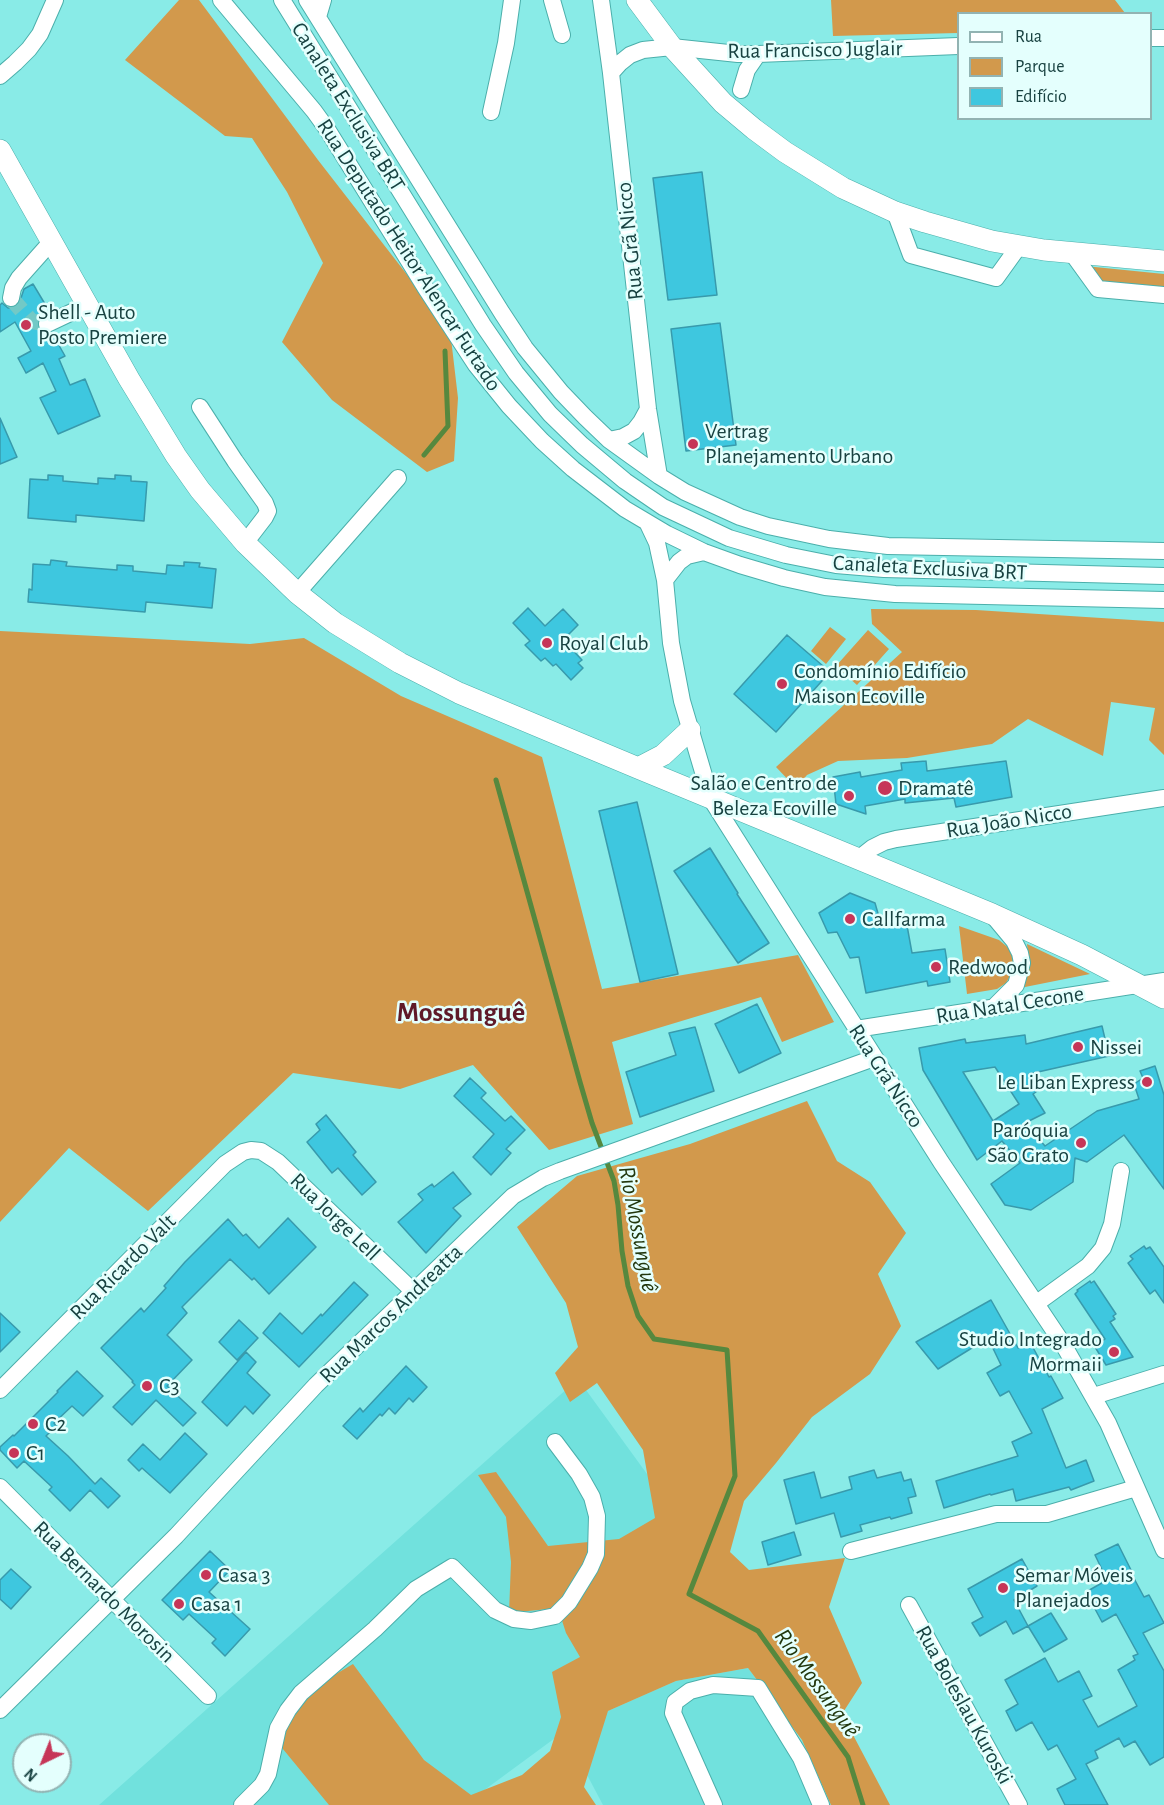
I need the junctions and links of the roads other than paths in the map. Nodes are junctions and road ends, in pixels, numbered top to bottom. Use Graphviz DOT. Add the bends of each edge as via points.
graph roads {
  1 [pos="55,0"];
  2 [pos="221,0"];
  3 [pos="282,0"];
  4 [pos="307,0"];
  5 [pos="324,0"];
  6 [pos="512,0"];
  7 [pos="552,0"];
  8 [pos="601,0"];
  9 [pos="637,0"];
  10 [pos="318,17"];
  11 [pos="562,35"];
  12 [pos="957,46"];
  13 [pos="672,47"];
  14 [pos="758,54"];
  15 [pos="611,73"];
  16 [pos="0,76"];
  17 [pos="741,90"];
  18 [pos="491,112"];
  19 [pos="0,150"];
  20 [pos="895,212"];
  21 [pos="51,242"];
  22 [pos="1019,246"];
  23 [pos="1072,253"];
  24 [pos="1164,261"];
  25 [pos="1164,295"];
  26 [pos="11,298"];
  27 [pos="87,305"];
  28 [pos="47,324"];
  29 [pos="200,407"];
  30 [pos="648,409"];
  31 [pos="609,440"];
  32 [pos="659,476"];
  33 [pos="398,478"];
  34 [pos="648,524"];
  35 [pos="245,543"];
  36 [pos="1164,551"];
  37 [pos="704,552"];
  38 [pos="1164,576"];
  39 [pos="665,580"];
  40 [pos="297,593"];
  41 [pos="1164,600"];
  42 [pos="690,730"];
  43 [pos="638,768"];
  44 [pos="1164,798"];
  45 [pos="711,799"];
  46 [pos="858,859"];
  47 [pos="992,914"];
  48 [pos="1164,981"];
  49 [pos="1140,985"];
  50 [pos="1164,998"];
  51 [pos="993,1008"];
  52 [pos="856,1029"];
  53 [pos="874,1058"];
  54 [pos="251,1150"];
  55 [pos="1121,1171"];
  56 [pos="414,1292"];
  57 [pos="1037,1303"];
  58 [pos="1164,1374"];
  59 [pos="0,1390"];
  60 [pos="1094,1396"];
  61 [pos="555,1442"];
  62 [pos="0,1487"];
  63 [pos="1136,1488"];
  64 [pos="1164,1550"];
  65 [pos="851,1551"];
  66 [pos="111,1600"];
  67 [pos="909,1605"];
  68 [pos="208,1696"];
  69 [pos="0,1710"];
  70 [pos="242,1805"];
  71 [pos="714,1805"];
  72 [pos="821,1805"];
  73 [pos="1020,1805"];
  1 -- 16 [label="street" via="40,34"];
  2 -- 34 [label="street, Rua Deputado Heitor Alencar Furtado" via="327,129 476,365 509,406 573,469"];
  3 -- 38 [label="street, Canaleta Exclusiva BRT" via="516,373 582,446 663,507 729,538 836,565"];
  4 -- 10 [label="street, Rua Deputado Heitor Alencar Furtado"];
  5 -- 10 [label="street"];
  6 -- 18 [label="street"];
  7 -- 11 [label="street"];
  8 -- 15 [label="street, Rua Grã Nicco"];
  9 -- 13 [label="main road"];
  10 -- 31 [label="street, Rua Deputado Heitor Alencar Furtado" via="511,328 561,392"];
  12 -- 14 [label="street, Rua Francisco Juglair"];
  13 -- 14 [label="street, Rua Francisco Juglair"];
  13 -- 15 [label="street" via="630,55"];
  13 -- 20 [label="main road" via="723,103 784,152 843,188"];
  14 -- 17 [label="street" via="747,70"];
  15 -- 30 [label="street, Rua Grã Nicco"];
  19 -- 21 [label="main road"];
  20 -- 22 [label="main road"];
  20 -- 22 [label="street" via="911,255 921,258 996,278"];
  21 -- 26 [label="street" via="19,278"];
  21 -- 27 [label="main road"];
  22 -- 23 [label="main road"];
  23 -- 24 [label="main road"];
  23 -- 25 [label="street" via="1098,289"];
  27 -- 28 [label="street"];
  27 -- 35 [label="main road" via="176,456"];
  29 -- 35 [label="street" via="268,511"];
  30 -- 31 [label="street" via="633,431"];
  30 -- 32 [label="street, Rua Grã Nicco"];
  31 -- 32 [label="street, Rua Deputado Heitor Alencar Furtado"];
  32 -- 36 [label="street, Rua Deputado Heitor Alencar Furtado" via="740,517 829,539 888,546"];
  33 -- 40 [label="street"];
  34 -- 37 [label="street, Rua Deputado Heitor Alencar Furtado"];
  34 -- 39 [label="street, Rua Grã Nicco" via="657,543"];
  35 -- 40 [label="main road"];
  37 -- 39 [label="street" via="687,556"];
  37 -- 41 [label="street, Rua Deputado Heitor Alencar Furtado" via="784,578 862,591"];
  39 -- 42 [label="street, Rua Grã Nicco" via="676,672"];
  40 -- 43 [label="main road" via="335,623 428,678"];
  42 -- 43 [label="main road" via="663,755"];
  42 -- 45 [label="street, Rua Grã Nicco"];
  43 -- 45 [label="main road"];
  44 -- 46 [label="street, Rua João Nicco" via="896,839 872,848"];
  45 -- 46 [label="main road"];
  45 -- 52 [label="street, Rua Grã Nicco"];
  46 -- 47 [label="main road"];
  47 -- 49 [label="main road"];
  47 -- 51 [label="street" via="1014,940 1022,963 1016,985"];
  48 -- 49 [label="street, Rua Natal Cecone"];
  49 -- 50 [label="main road"];
  49 -- 51 [label="street, Rua Natal Cecone"];
  51 -- 52 [label="street, Rua Natal Cecone"];
  52 -- 53 [label="street, Rua Grã Nicco"];
  53 -- 56 [label="street, Rua Marcos Andreatta" via="543,1179 513,1196"];
  53 -- 57 [label="street, Rua Grã Nicco"];
  54 -- 56 [label="street, Rua Jorge Lell" via="278,1162"];
  54 -- 59 [label="street, Rua Ricardo Valt" via="225,1164"];
  55 -- 57 [label="street" via="1112,1224 1103,1248 1088,1266"];
  56 -- 66 [label="street, Rua Marcos Andreatta" via="292,1410 189,1523"];
  57 -- 60 [label="street, Rua Grã Nicco"];
  58 -- 60 [label="street"];
  60 -- 63 [label="street, Rua Grã Nicco"];
  61 -- 70 [label="street" via="579,1474 597,1516 596,1554 569,1602 555,1616 531,1621 514,1618 495,1610 452,1567 416,1589 300,1694 278,1728 268,1774"];
  62 -- 66 [label="street, Rua Bernardo Morosin"];
  63 -- 64 [label="street, Rua Grã Nicco"];
  63 -- 65 [label="street" via="1047,1514 996,1514"];
  66 -- 68 [label="street, Rua Bernardo Morosin"];
  66 -- 69 [label="street, Rua Marcos Andreatta"];
  67 -- 73 [label="street, Rua Boleslau Kuroski"];
  71 -- 72 [label="street" via="673,1713 675,1702 690,1691 713,1685 758,1688 801,1758"];
}
